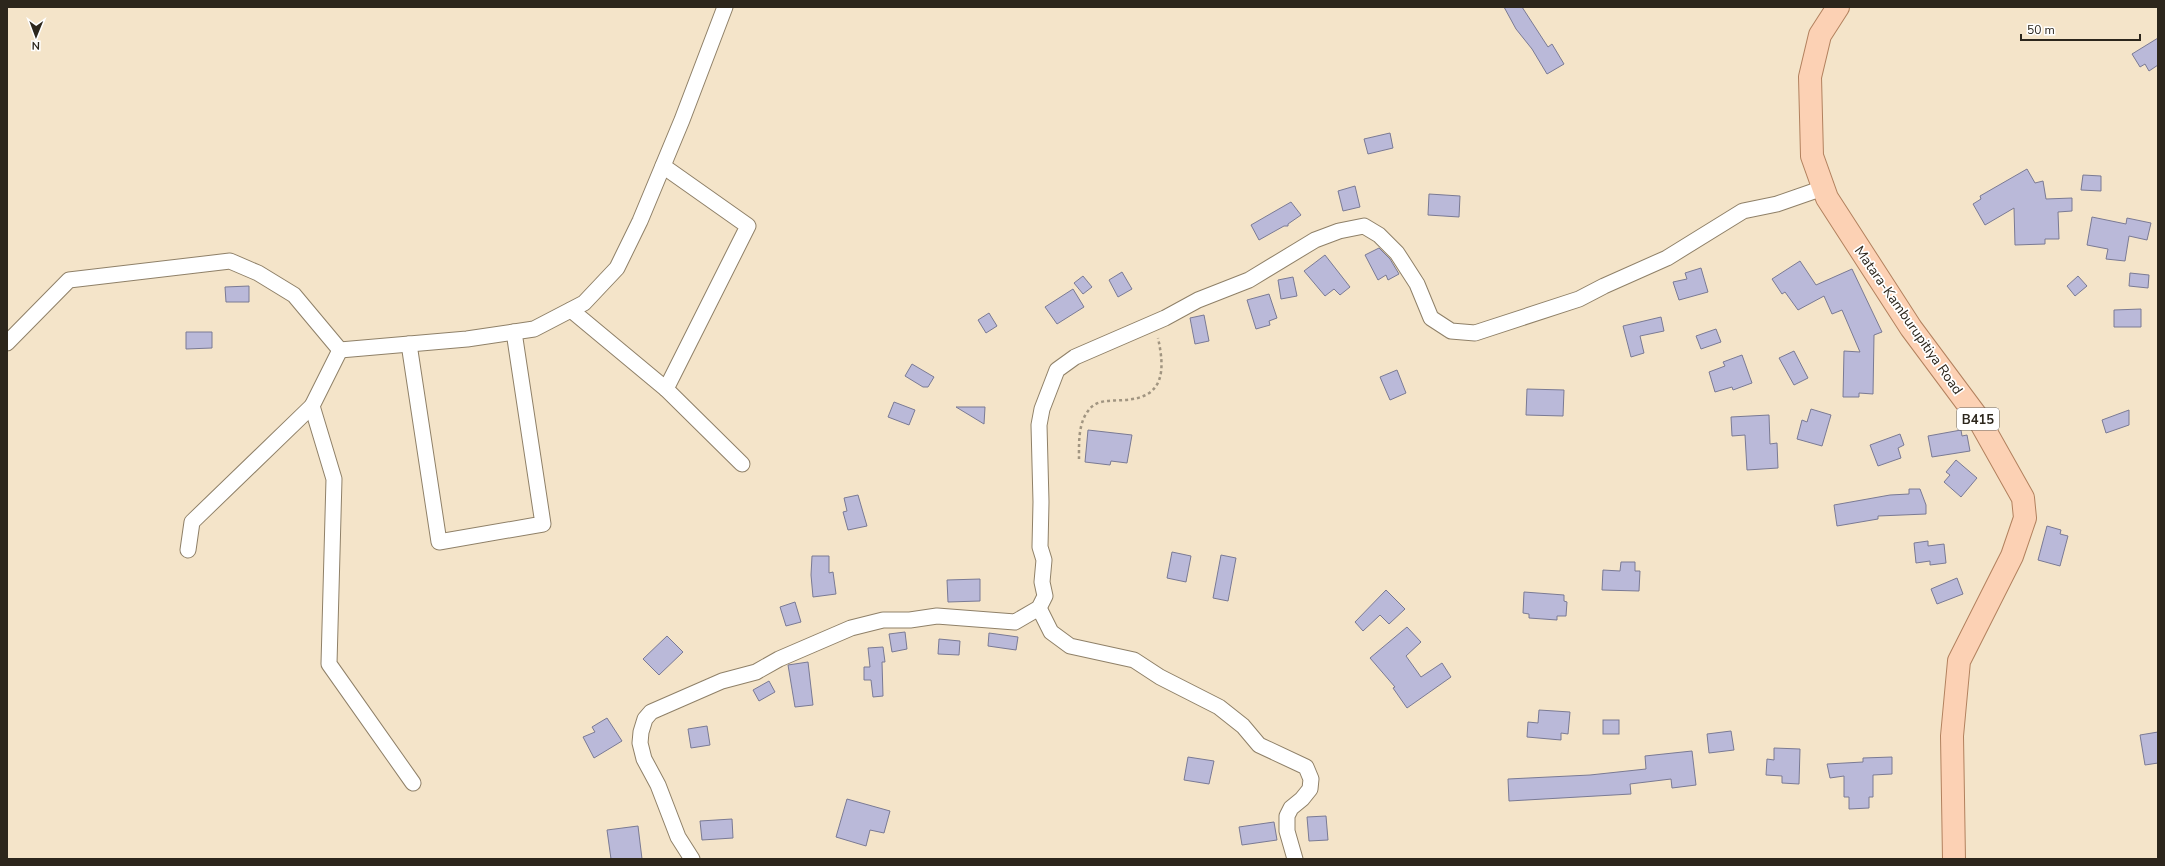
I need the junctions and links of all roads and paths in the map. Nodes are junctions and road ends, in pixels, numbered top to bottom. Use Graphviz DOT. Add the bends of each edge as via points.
graph roads {
  1 [pos="724,7"];
  2 [pos="1838,7"];
  3 [pos="663,166"];
  4 [pos="1823,188"];
  5 [pos="571,310"];
  6 [pos="1152,323"];
  7 [pos="514,332"];
  8 [pos="7,343"];
  9 [pos="409,344"];
  10 [pos="340,350"];
  11 [pos="666,388"];
  12 [pos="312,406"];
  13 [pos="1079,459"];
  14 [pos="742,464"];
  15 [pos="188,550"];
  16 [pos="1039,608"];
  17 [pos="413,783"];
  18 [pos="692,859"];
  19 [pos="1295,859"];
  20 [pos="1954,859"];
  1 -- 3 [label="street"];
  2 -- 4 [label="main road, Matara-Kamburupitiya Road / B415" via="1820,35 1810,77 1812,156"];
  3 -- 5 [label="street" via="617,268 584,303"];
  3 -- 11 [label="street" via="748,226"];
  4 -- 6 [label="street" via="1777,204 1743,211 1666,258 1579,299 1475,333 1452,331 1431,318 1417,284 1397,252 1379,234 1364,226 1339,231 1315,240 1249,280 1198,300"];
  4 -- 20 [label="main road, Matara-Kamburupitiya Road / B415" via="1912,328 1978,418 2024,498 2025,518 2012,556 1960,661 1952,736"];
  5 -- 7 [label="street" via="534,329"];
  5 -- 11 [label="street"];
  6 -- 13 [label="path" via="1158,334 1162,356 1160,378 1149,394 1126,400 1105,400 1088,410 1080,434"];
  6 -- 16 [label="street" via="1075,357 1057,370 1050,384 1039,425 1042,502 1040,547 1044,560 1042,582 1045,596"];
  7 -- 9 [label="street"];
  7 -- 9 [label="street" via="543,524 439,542"];
  8 -- 10 [label="street" via="69,280 230,261 258,273 294,295"];
  9 -- 10 [label="street"];
  10 -- 12 [label="street"];
  11 -- 14 [label="street"];
  12 -- 15 [label="street" via="192,522"];
  12 -- 17 [label="street" via="334,479 329,664"];
  16 -- 18 [label="street" via="1015,622 937,616 883,620 851,628 779,659 756,672 722,681 651,712 645,719 641,732 643,754 678,837"];
  16 -- 19 [label="street" via="1051,632 1070,646 1134,660 1160,677 1219,707 1243,726 1260,745 1306,767 1311,779 1310,789 1291,808 1287,816 1287,831"];
}
